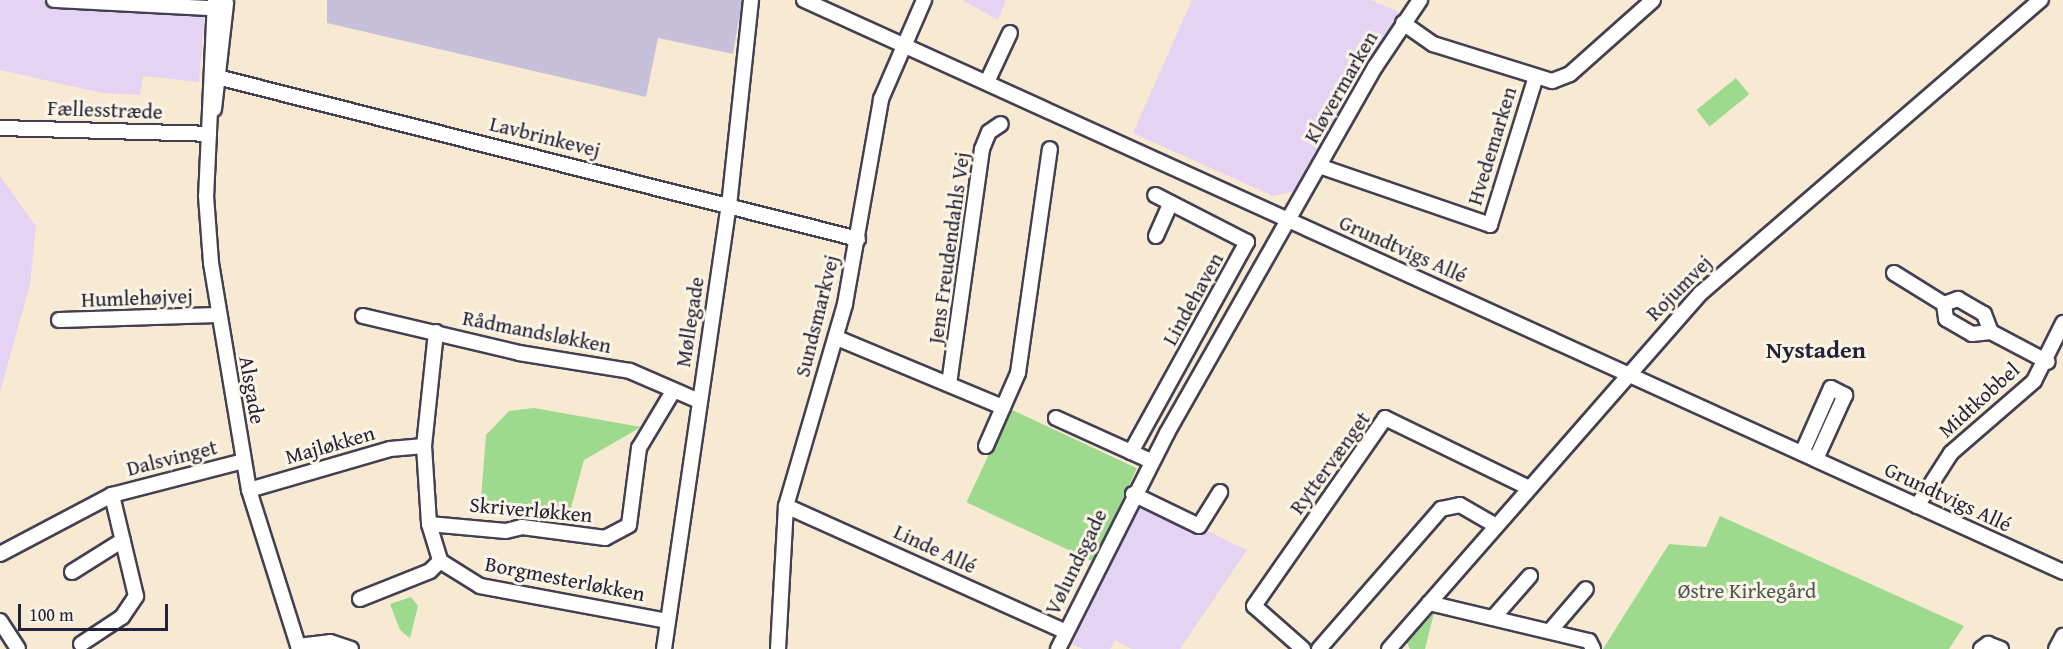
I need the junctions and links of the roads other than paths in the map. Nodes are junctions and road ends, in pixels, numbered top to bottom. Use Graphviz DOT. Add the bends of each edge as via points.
graph roads {
  1 [pos="54,0"];
  2 [pos="751,0"];
  3 [pos="804,0"];
  4 [pos="924,0"];
  5 [pos="1420,0"];
  6 [pos="1653,0"];
  7 [pos="2041,0"];
  8 [pos="220,4"];
  9 [pos="1403,23"];
  10 [pos="1010,33"];
  11 [pos="902,44"];
  12 [pos="221,78"];
  13 [pos="1535,80"];
  14 [pos="987,82"];
  15 [pos="1001,124"];
  16 [pos="0,128"];
  17 [pos="209,134"];
  18 [pos="1050,149"];
  19 [pos="1319,166"];
  20 [pos="1155,195"];
  21 [pos="1171,202"];
  22 [pos="729,206"];
  23 [pos="1288,219"];
  24 [pos="1490,225"];
  25 [pos="1156,236"];
  26 [pos="858,239"];
  27 [pos="1894,273"];
  28 [pos="1944,304"];
  29 [pos="218,315"];
  30 [pos="363,315"];
  31 [pos="59,320"];
  32 [pos="2063,322"];
  33 [pos="436,332"];
  34 [pos="1991,332"];
  35 [pos="837,338"];
  36 [pos="2048,362"];
  37 [pos="1629,374"];
  38 [pos="949,384"];
  39 [pos="672,393"];
  40 [pos="699,401"];
  41 [pos="1003,407"];
  42 [pos="1056,418"];
  43 [pos="424,446"];
  44 [pos="986,446"];
  45 [pos="1131,452"];
  46 [pos="1802,453"];
  47 [pos="1816,459"];
  48 [pos="243,461"];
  49 [pos="1151,461"];
  50 [pos="1527,487"];
  51 [pos="249,490"];
  52 [pos="1220,492"];
  53 [pos="1133,494"];
  54 [pos="112,495"];
  55 [pos="786,506"];
  56 [pos="1917,506"];
  57 [pos="429,524"];
  58 [pos="1494,525"];
  59 [pos="123,540"];
  60 [pos="0,554"];
  61 [pos="440,561"];
  62 [pos="72,572"];
  63 [pos="2063,572"];
  64 [pos="1530,576"];
  65 [pos="1586,589"];
  66 [pos="360,599"];
  67 [pos="1429,603"];
  68 [pos="1493,618"];
  69 [pos="0,621"];
  70 [pos="667,621"];
  71 [pos="1550,631"];
  72 [pos="1066,632"];
  73 [pos="2063,636"];
  74 [pos="81,644"];
  75 [pos="298,648"];
  76 [pos="18,649"];
  77 [pos="351,649"];
  78 [pos="664,649"];
  79 [pos="778,649"];
  80 [pos="1058,649"];
  81 [pos="1303,649"];
  82 [pos="1319,649"];
  83 [pos="1392,649"];
  84 [pos="1593,649"];
  85 [pos="1981,649"];
  86 [pos="2001,649"];
  87 [pos="2056,649"];
  1 -- 8 [label="street"];
  2 -- 22 [label="street, Møllegade"];
  3 -- 11 [label="street, Grundtvigs Allé"];
  4 -- 11 [label="street, Sundsmarkvej"];
  5 -- 9 [label="street, Kløvermarken"];
  6 -- 13 [label="street, Hvedemarken" via="1570,74"];
  7 -- 37 [label="street, Rojumvej" via="1701,293"];
  8 -- 12 [label="street, Alsgade"];
  8 -- 17 [label="street, Alsgade"];
  9 -- 13 [label="street, Hvedemarken" via="1433,44"];
  9 -- 19 [label="street, Kløvermarken"];
  10 -- 14 [label="street"];
  11 -- 14 [label="street, Grundtvigs Allé"];
  11 -- 26 [label="street, Sundsmarkvej" via="874,129"];
  12 -- 17 [label="street, Alsgade"];
  12 -- 22 [label="street, Lavbrinkevej"];
  13 -- 24 [label="street, Hvedemarken"];
  14 -- 23 [label="street, Grundtvigs Allé"];
  15 -- 38 [label="street, Jens Freudendahls Vej" via="989,132 982,149"];
  16 -- 17 [label="street, Fællesstræde"];
  17 -- 29 [label="street, Alsgade" via="207,206"];
  18 -- 41 [label="street" via="1018,373"];
  19 -- 23 [label="street, Kløvermarken"];
  19 -- 24 [label="street, Kløvermarken"];
  20 -- 21 [label="street, Lindehaven"];
  21 -- 25 [label="street"];
  21 -- 45 [label="street, Lindehaven" via="1247,242"];
  22 -- 26 [label="street, Lavbrinkevej"];
  22 -- 40 [label="street, Møllegade"];
  23 -- 37 [label="street, Grundtvigs Allé"];
  23 -- 49 [label="street, Vølundsgade"];
  26 -- 35 [label="street, Sundsmarkvej"];
  27 -- 28 [label="street"];
  28 -- 34 [label="street" via="1958,299 1984,314"];
  28 -- 34 [label="street" via="1946,319 1972,334"];
  29 -- 31 [label="street, Humlehøjvej"];
  29 -- 48 [label="street, Alsgade"];
  30 -- 33 [label="street, Rådmandsløkken"];
  32 -- 36 [label="street, Midtkobbel"];
  33 -- 39 [label="street, Rådmandsløkken" via="630,371"];
  33 -- 43 [label="street"];
  34 -- 36 [label="street"];
  35 -- 38 [label="street, Jens Freudendahls Vej"];
  35 -- 55 [label="street, Sundsmarkvej"];
  36 -- 56 [label="street, Midtkobbel" via="2017,399 1951,453"];
  37 -- 46 [label="street, Grundtvigs Allé"];
  37 -- 50 [label="street, Rojumvej"];
  38 -- 41 [label="street, Jens Freudendahls Vej"];
  39 -- 40 [label="street, Rådmandsløkken"];
  39 -- 57 [label="street, Skriverløkken" via="639,448 629,525 605,538 522,527 506,531"];
  40 -- 70 [label="street, Møllegade"];
  41 -- 44 [label="street"];
  42 -- 45 [label="street"];
  43 -- 51 [label="street, Majløkken" via="390,449"];
  43 -- 57 [label="street"];
  45 -- 49 [label="street"];
  46 -- 47 [label="street, Grundtvigs Allé"];
  46 -- 47 [label="street" via="1831,388 1845,395"];
  47 -- 56 [label="street, Grundtvigs Allé"];
  48 -- 51 [label="street, Alsgade"];
  48 -- 54 [label="street, Dalsvinget"];
  49 -- 53 [label="street, Vølundsgade"];
  50 -- 58 [label="street, Rojumvej"];
  50 -- 81 [label="street, Ryttervænget" via="1385,418 1254,606"];
  51 -- 75 [label="street, Alsgade"];
  52 -- 53 [label="street, Vølundsgade" via="1199,526"];
  53 -- 72 [label="street, Vølundsgade"];
  54 -- 59 [label="street, Dalsvinget"];
  54 -- 60 [label="street, Dalsvinget"];
  55 -- 72 [label="street, Linde Allé"];
  55 -- 79 [label="street, Sundsmarkvej"];
  56 -- 63 [label="street, Grundtvigs Allé"];
  57 -- 61 [label="street"];
  58 -- 67 [label="street, Rojumvej"];
  58 -- 82 [label="street" via="1460,505 1441,509"];
  59 -- 62 [label="street"];
  59 -- 74 [label="street, Dalsvinget" via="136,596 122,617"];
  61 -- 66 [label="street" via="430,571"];
  61 -- 70 [label="street, Borgmesterløkken" via="480,586"];
  64 -- 68 [label="street"];
  65 -- 71 [label="street"];
  67 -- 68 [label="street"];
  67 -- 83 [label="street, Rojumvej"];
  68 -- 71 [label="street"];
  69 -- 76 [label="street"];
  70 -- 78 [label="street, Møllegade"];
  71 -- 84 [label="street" via="1589,641"];
  72 -- 80 [label="street, Vølundsgade"];
  73 -- 87 [label="street"];
  75 -- 77 [label="street, Alsgade" via="330,642"];
  85 -- 86 [label="street" via="1988,644"];
}
